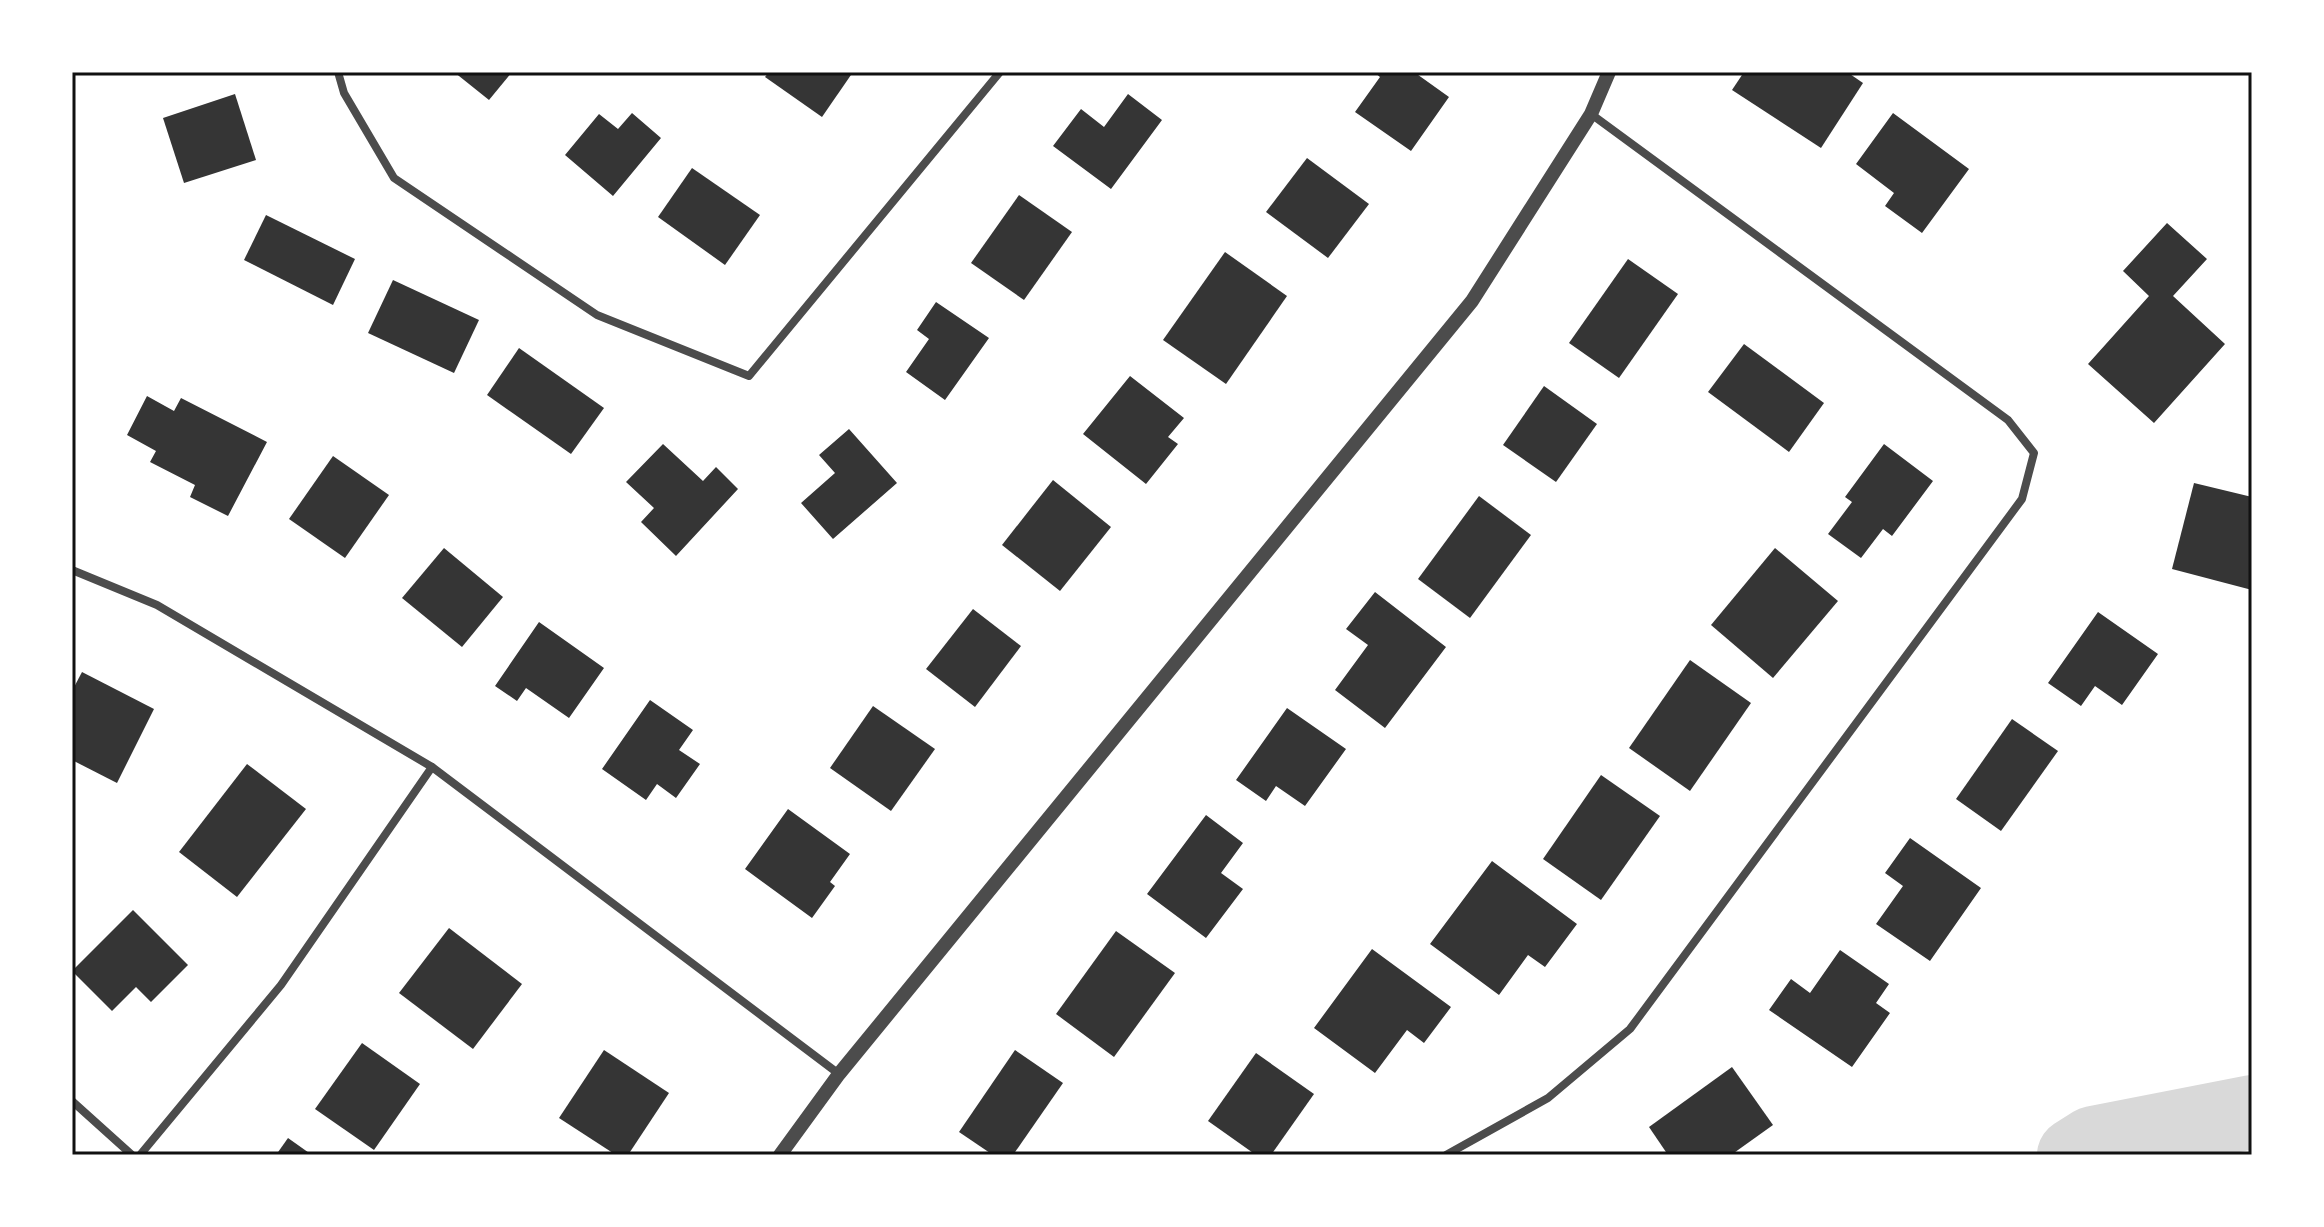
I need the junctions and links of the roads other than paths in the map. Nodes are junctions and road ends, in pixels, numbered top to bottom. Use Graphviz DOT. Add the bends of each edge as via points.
graph roads {
  1 [pos="338,72"];
  2 [pos="1000,72"];
  3 [pos="1609,72"];
  4 [pos="1591,114"];
  5 [pos="72,570"];
  6 [pos="432,767"];
  7 [pos="839,1074"];
  8 [pos="72,1101"];
  9 [pos="132,1155"];
  10 [pos="140,1155"];
  11 [pos="780,1155"];
  12 [pos="1446,1155"];
  1 -- 2 [label="street" via="344,93 394,178 597,315 749,376"];
  3 -- 4 [label="street"];
  4 -- 7 [label="street" via="1472,301"];
  4 -- 12 [label="street" via="2008,420 2034,453 2022,499 1630,1029 1548,1098"];
  5 -- 6 [label="street" via="157,605"];
  6 -- 7 [label="street"];
  6 -- 10 [label="street" via="281,985"];
  7 -- 11 [label="street"];
  8 -- 9 [label="street"];
}
